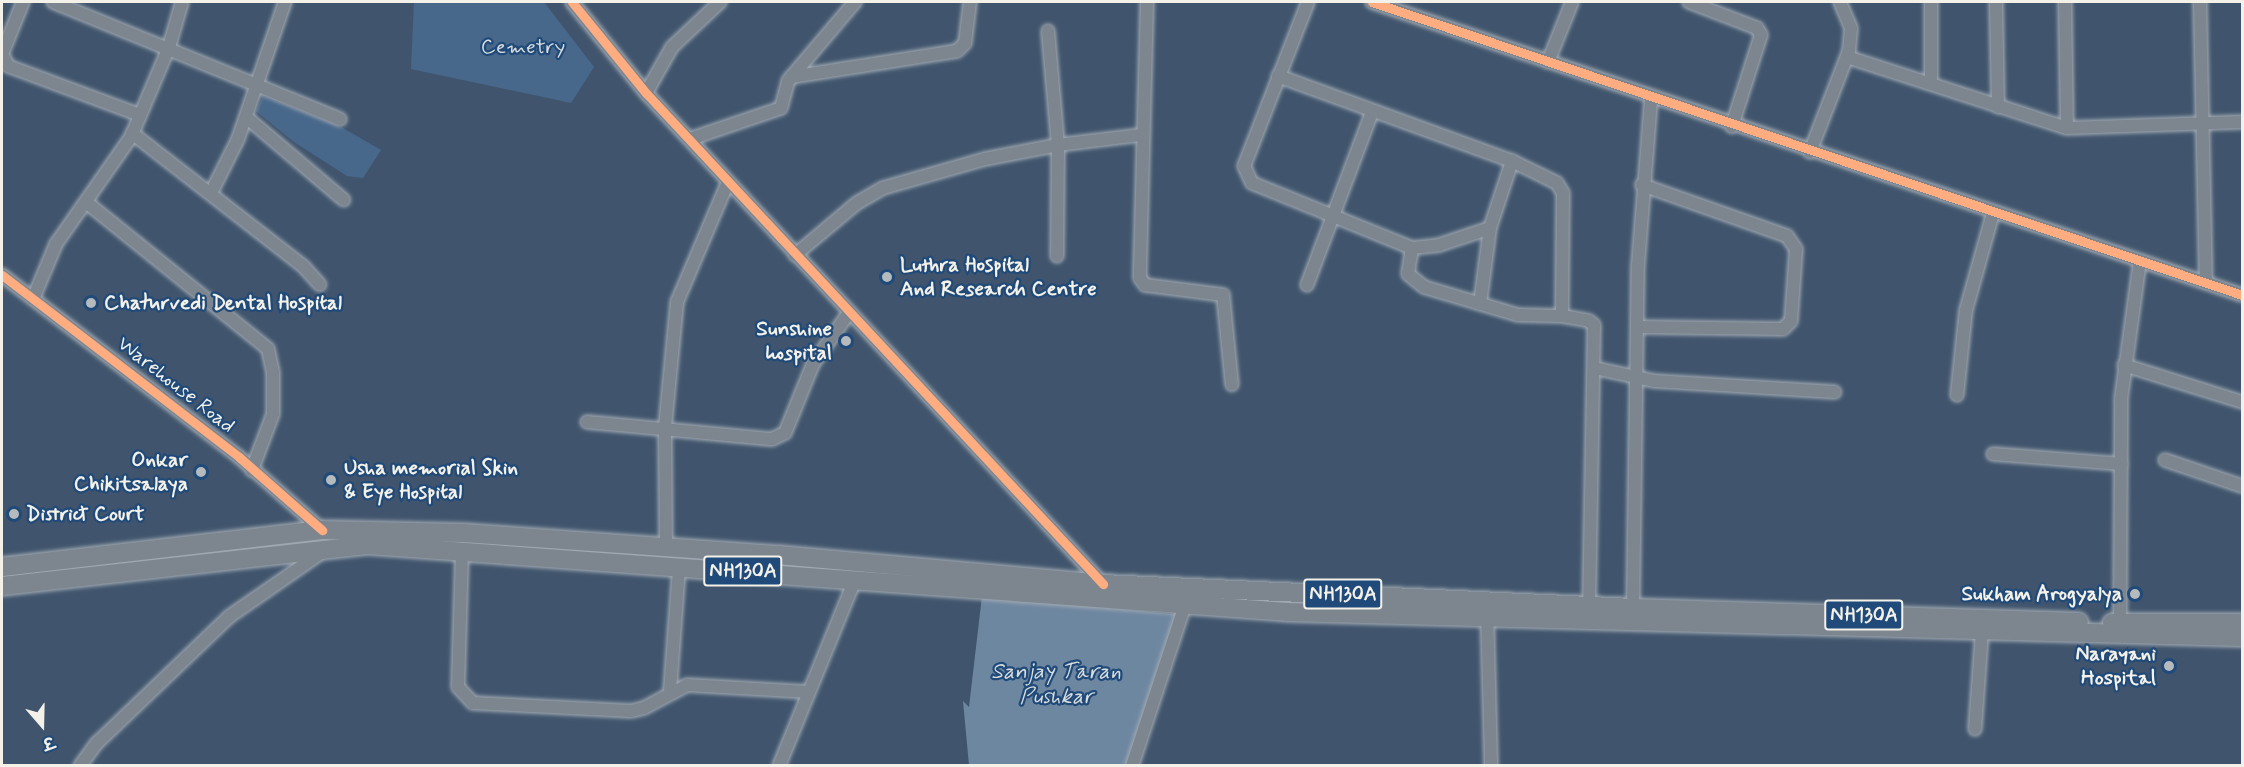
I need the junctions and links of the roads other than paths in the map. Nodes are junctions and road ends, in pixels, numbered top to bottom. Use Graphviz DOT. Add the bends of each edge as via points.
graph roads {
  1 [pos="24,2"];
  2 [pos="52,2"];
  3 [pos="182,2"];
  4 [pos="285,2"];
  5 [pos="572,2"];
  6 [pos="720,2"];
  7 [pos="855,2"];
  8 [pos="970,2"];
  9 [pos="1147,2"];
  10 [pos="1308,2"];
  11 [pos="1372,2"];
  12 [pos="1572,2"];
  13 [pos="1689,2"];
  14 [pos="1840,2"];
  15 [pos="1931,2"];
  16 [pos="1996,2"];
  17 [pos="2065,2"];
  18 [pos="2200,2"];
  19 [pos="1048,31"];
  20 [pos="169,47"];
  21 [pos="1847,57"];
  22 [pos="1548,62"];
  23 [pos="1278,76"];
  24 [pos="791,77"];
  25 [pos="1931,84"];
  26 [pos="256,85"];
  27 [pos="646,93"];
  28 [pos="1651,98"];
  29 [pos="1998,107"];
  30 [pos="1372,112"];
  31 [pos="140,115"];
  32 [pos="246,117"];
  33 [pos="340,119"];
  34 [pos="2202,122"];
  35 [pos="2242,122"];
  36 [pos="1732,126"];
  37 [pos="2067,128"];
  38 [pos="132,133"];
  39 [pos="1141,135"];
  40 [pos="690,139"];
  41 [pos="1058,145"];
  42 [pos="1810,152"];
  43 [pos="1512,161"];
  44 [pos="728,182"];
  45 [pos="1642,185"];
  46 [pos="211,193"];
  47 [pos="344,200"];
  48 [pos="87,202"];
  49 [pos="1993,213"];
  50 [pos="1334,216"];
  51 [pos="1490,228"];
  52 [pos="1412,248"];
  53 [pos="795,255"];
  54 [pos="1057,256"];
  55 [pos="2140,261"];
  56 [pos="2,275"];
  57 [pos="2206,283"];
  58 [pos="320,285"];
  59 [pos="1307,285"];
  60 [pos="2242,295"];
  61 [pos="33,299"];
  62 [pos="1480,304"];
  63 [pos="848,314"];
  64 [pos="1562,316"];
  65 [pos="1640,327"];
  66 [pos="2124,365"];
  67 [pos="1594,368"];
  68 [pos="1639,379"];
  69 [pos="1232,385"];
  70 [pos="1835,392"];
  71 [pos="1957,395"];
  72 [pos="2242,402"];
  73 [pos="587,422"];
  74 [pos="665,427"];
  75 [pos="1993,454"];
  76 [pos="2165,460"];
  77 [pos="2122,464"];
  78 [pos="252,470"];
  79 [pos="2242,486"];
  80 [pos="322,530"];
  81 [pos="666,546"];
  82 [pos="327,549"];
  83 [pos="462,552"];
  84 [pos="2,567"];
  85 [pos="679,567"];
  86 [pos="855,580"];
  87 [pos="1103,584"];
  88 [pos="2,586"];
  89 [pos="1185,605"];
  90 [pos="1589,606"];
  91 [pos="1487,608"];
  92 [pos="1633,608"];
  93 [pos="1877,622"];
  94 [pos="2121,623"];
  95 [pos="2242,623"];
  96 [pos="1982,632"];
  97 [pos="2242,637"];
  98 [pos="670,691"];
  99 [pos="809,692"];
  100 [pos="1975,729"];
  101 [pos="80,765"];
  102 [pos="779,765"];
  103 [pos="1132,765"];
  104 [pos="1491,765"];
  1 -- 31 [label="street" via="2,54 8,66"];
  2 -- 20 [label="street"];
  3 -- 20 [label="street"];
  4 -- 26 [label="street"];
  5 -- 27 [label="street"];
  6 -- 27 [label="street" via="672,47"];
  7 -- 24 [label="street"];
  8 -- 24 [label="street" via="966,39 957,51"];
  9 -- 39 [label="street"];
  10 -- 23 [label="street"];
  11 -- 22 [label="street"];
  12 -- 22 [label="street"];
  13 -- 36 [label="street" via="1757,28 1761,34"];
  14 -- 21 [label="street" via="1851,28"];
  15 -- 25 [label="street"];
  16 -- 29 [label="street"];
  17 -- 37 [label="street"];
  18 -- 34 [label="street"];
  19 -- 41 [label="street"];
  20 -- 26 [label="street"];
  20 -- 31 [label="street"];
  21 -- 25 [label="street"];
  21 -- 42 [label="street"];
  22 -- 28 [label="street"];
  23 -- 30 [label="street"];
  23 -- 50 [label="street" via="1262,112 1245,171 1252,183"];
  24 -- 40 [label="street" via="781,108"];
  25 -- 29 [label="street"];
  26 -- 32 [label="street"];
  26 -- 33 [label="street"];
  27 -- 40 [label="street"];
  28 -- 36 [label="street"];
  28 -- 45 [label="street"];
  29 -- 37 [label="street"];
  30 -- 43 [label="street"];
  30 -- 50 [label="street"];
  31 -- 38 [label="street"];
  32 -- 46 [label="street"];
  32 -- 47 [label="street"];
  34 -- 35 [label="street"];
  34 -- 37 [label="street"];
  34 -- 57 [label="street"];
  36 -- 42 [label="street"];
  38 -- 46 [label="street"];
  38 -- 48 [label="street"];
  39 -- 41 [label="street"];
  39 -- 69 [label="street" via="1140,278 1145,285 1223,295"];
  40 -- 44 [label="street"];
  41 -- 53 [label="street" via="986,159 883,188 857,203"];
  41 -- 54 [label="street"];
  42 -- 49 [label="street"];
  43 -- 51 [label="street"];
  43 -- 64 [label="street" via="1553,180 1562,189"];
  44 -- 53 [label="street"];
  44 -- 74 [label="street" via="680,292"];
  45 -- 65 [label="street"];
  45 -- 65 [label="street" via="1787,236 1796,249 1791,321 1783,329"];
  46 -- 58 [label="street"];
  48 -- 61 [label="street" via="56,244"];
  48 -- 78 [label="street" via="268,349 273,372 273,414"];
  49 -- 55 [label="street"];
  49 -- 71 [label="street" via="1966,310"];
  50 -- 52 [label="street"];
  50 -- 59 [label="street"];
  51 -- 52 [label="street" via="1439,245"];
  51 -- 62 [label="street"];
  52 -- 62 [label="street" via="1407,271 1410,277 1424,287"];
  53 -- 63 [label="street"];
  55 -- 57 [label="street"];
  55 -- 66 [label="street"];
  56 -- 61 [label="street, Warehouse Road"];
  57 -- 60 [label="street"];
  61 -- 78 [label="street, Warehouse Road"];
  62 -- 64 [label="street" via="1518,315"];
  63 -- 74 [label="street" via="813,364 785,433 765,441"];
  63 -- 87 [label="street"];
  64 -- 67 [label="street" via="1594,325"];
  65 -- 68 [label="street"];
  66 -- 72 [label="street"];
  66 -- 77 [label="street"];
  67 -- 68 [label="street"];
  67 -- 90 [label="street"];
  68 -- 70 [label="street"];
  68 -- 92 [label="street"];
  73 -- 74 [label="street"];
  74 -- 81 [label="street"];
  75 -- 77 [label="street"];
  76 -- 79 [label="street"];
  77 -- 94 [label="street"];
  78 -- 80 [label="street, Warehouse Road"];
  80 -- 81 [label="highway, NH130A" via="463,533"];
  80 -- 84 [label="highway, NH130A"];
  81 -- 87 [label="highway, NH130A"];
  82 -- 83 [label="highway, NH130A" via="369,545"];
  82 -- 88 [label="highway, NH130A"];
  82 -- 101 [label="street" via="231,616 97,743"];
  83 -- 85 [label="highway, NH130A"];
  83 -- 98 [label="street" via="458,687 466,700 479,705 631,711 650,706"];
  85 -- 86 [label="highway, NH130A"];
  85 -- 98 [label="street"];
  86 -- 89 [label="highway, NH130A"];
  86 -- 99 [label="street"];
  87 -- 91 [label="highway, NH130A"];
  89 -- 91 [label="highway, NH130A" via="1287,612"];
  89 -- 103 [label="street"];
  90 -- 91 [label="highway, NH130A"];
  90 -- 92 [label="highway, NH130A"];
  91 -- 93 [label="highway, NH130A"];
  91 -- 104 [label="street"];
  92 -- 93 [label="highway, NH130A"];
  93 -- 94 [label="highway, NH130A"];
  93 -- 96 [label="highway, NH130A"];
  94 -- 95 [label="highway, NH130A"];
  96 -- 97 [label="highway, NH130A"];
  96 -- 100 [label="street"];
  98 -- 99 [label="street" via="687,685"];
  99 -- 102 [label="street"];
}
